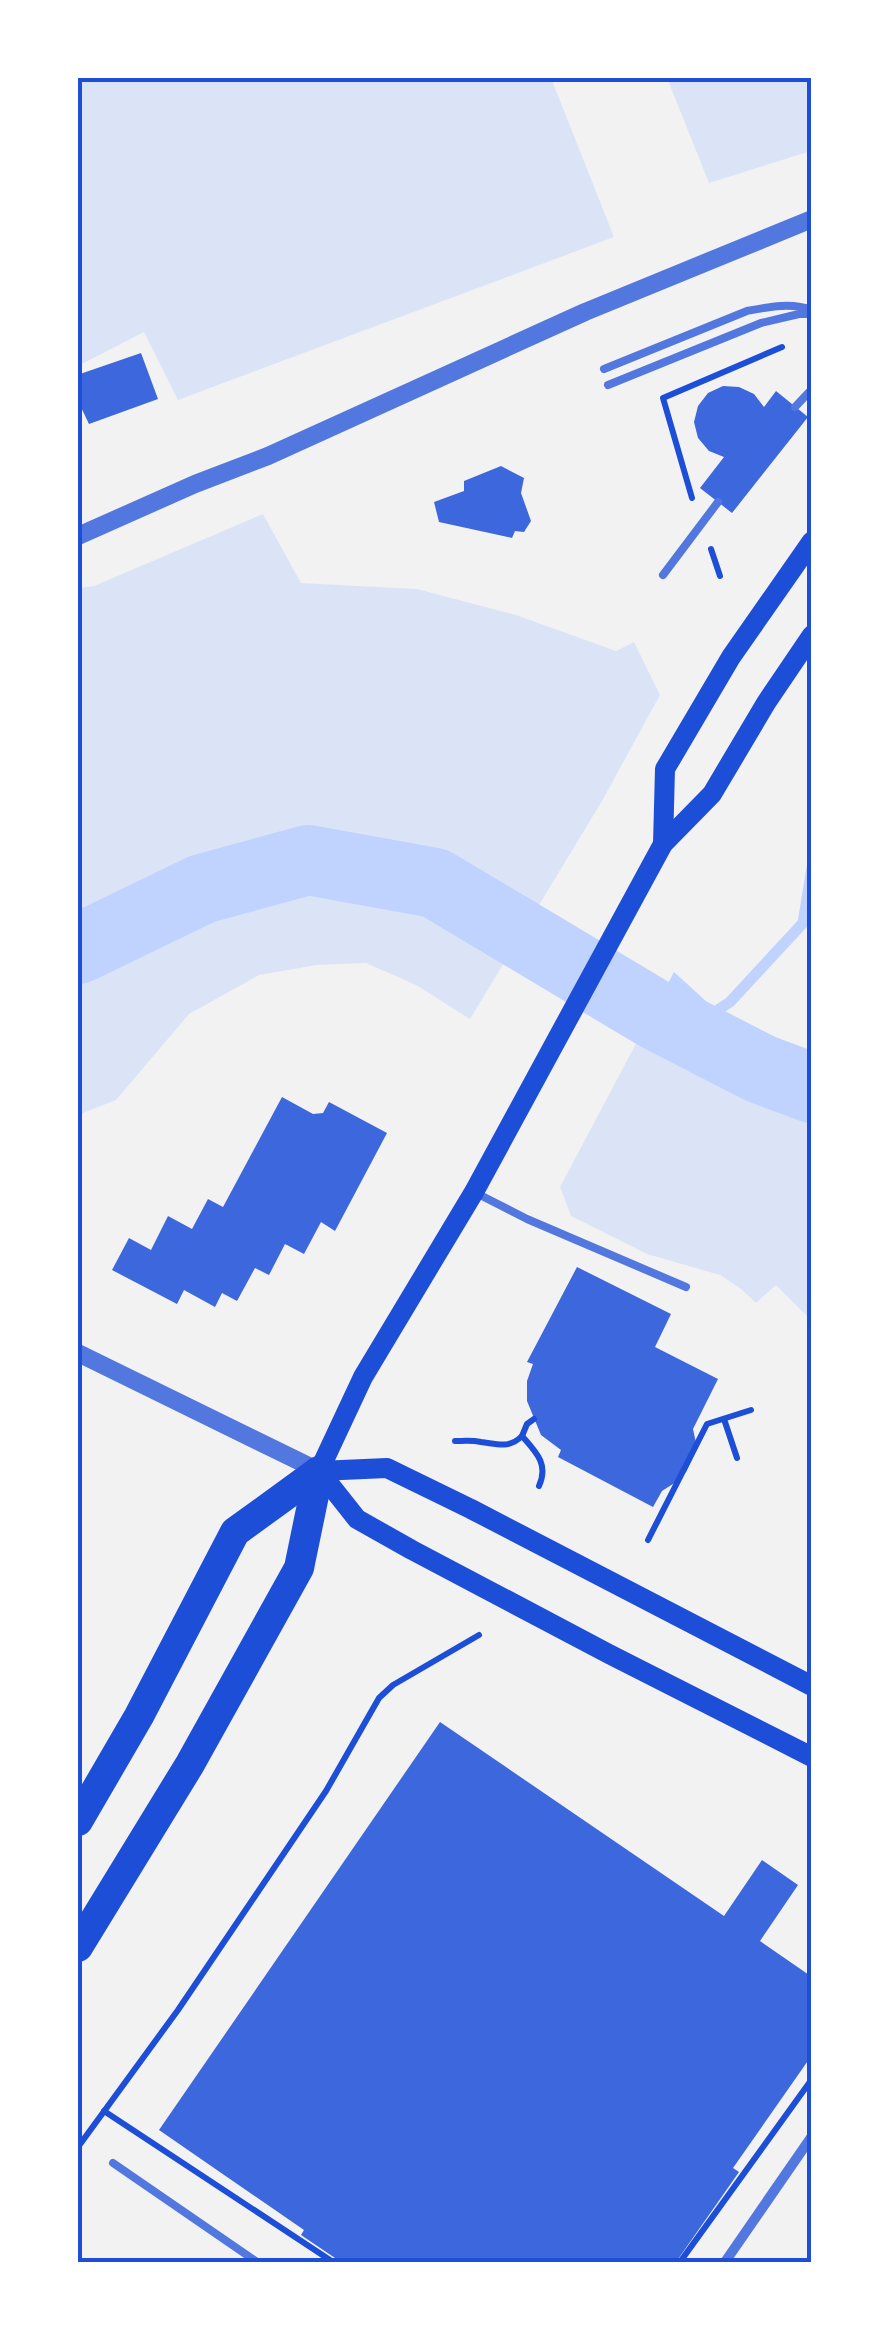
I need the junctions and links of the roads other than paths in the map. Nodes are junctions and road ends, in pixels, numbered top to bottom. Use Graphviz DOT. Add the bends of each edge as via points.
graph roads {
  1 [pos="812,219"];
  2 [pos="812,312"];
  3 [pos="604,369"];
  4 [pos="608,385"];
  5 [pos="812,388"];
  6 [pos="795,407"];
  7 [pos="718,502"];
  8 [pos="78,536"];
  9 [pos="812,541"];
  10 [pos="663,575"];
  11 [pos="812,635"];
  12 [pos="663,844"];
  13 [pos="474,1192"];
  14 [pos="686,1286"];
  15 [pos="78,1353"];
  16 [pos="319,1471"];
  17 [pos="812,1686"];
  18 [pos="139,1716"];
  19 [pos="812,1757"];
  20 [pos="78,1796"];
  21 [pos="78,1821"];
  22 [pos="78,1947"];
  23 [pos="812,2136"];
  24 [pos="113,2163"];
  25 [pos="256,2262"];
  26 [pos="725,2262"];
  1 -- 8 [label="street"];
  2 -- 3 [label="lane" via="800,305 747,311"];
  2 -- 4 [label="lane" via="760,324"];
  5 -- 6 [label="lane"];
  7 -- 10 [label="lane"];
  9 -- 12 [label="main road" via="731,657 665,769"];
  11 -- 12 [label="main road" via="712,794"];
  12 -- 13 [label="main road"];
  13 -- 14 [label="lane"];
  13 -- 16 [label="main road" via="363,1376"];
  15 -- 16 [label="street"];
  16 -- 17 [label="main road" via="387,1468"];
  16 -- 18 [label="highway" via="235,1532"];
  16 -- 19 [label="main road" via="357,1519"];
  16 -- 22 [label="highway" via="299,1568"];
  18 -- 20 [label="highway"];
  18 -- 21 [label="highway"];
  23 -- 26 [label="street"];
  24 -- 25 [label="lane"];
}
